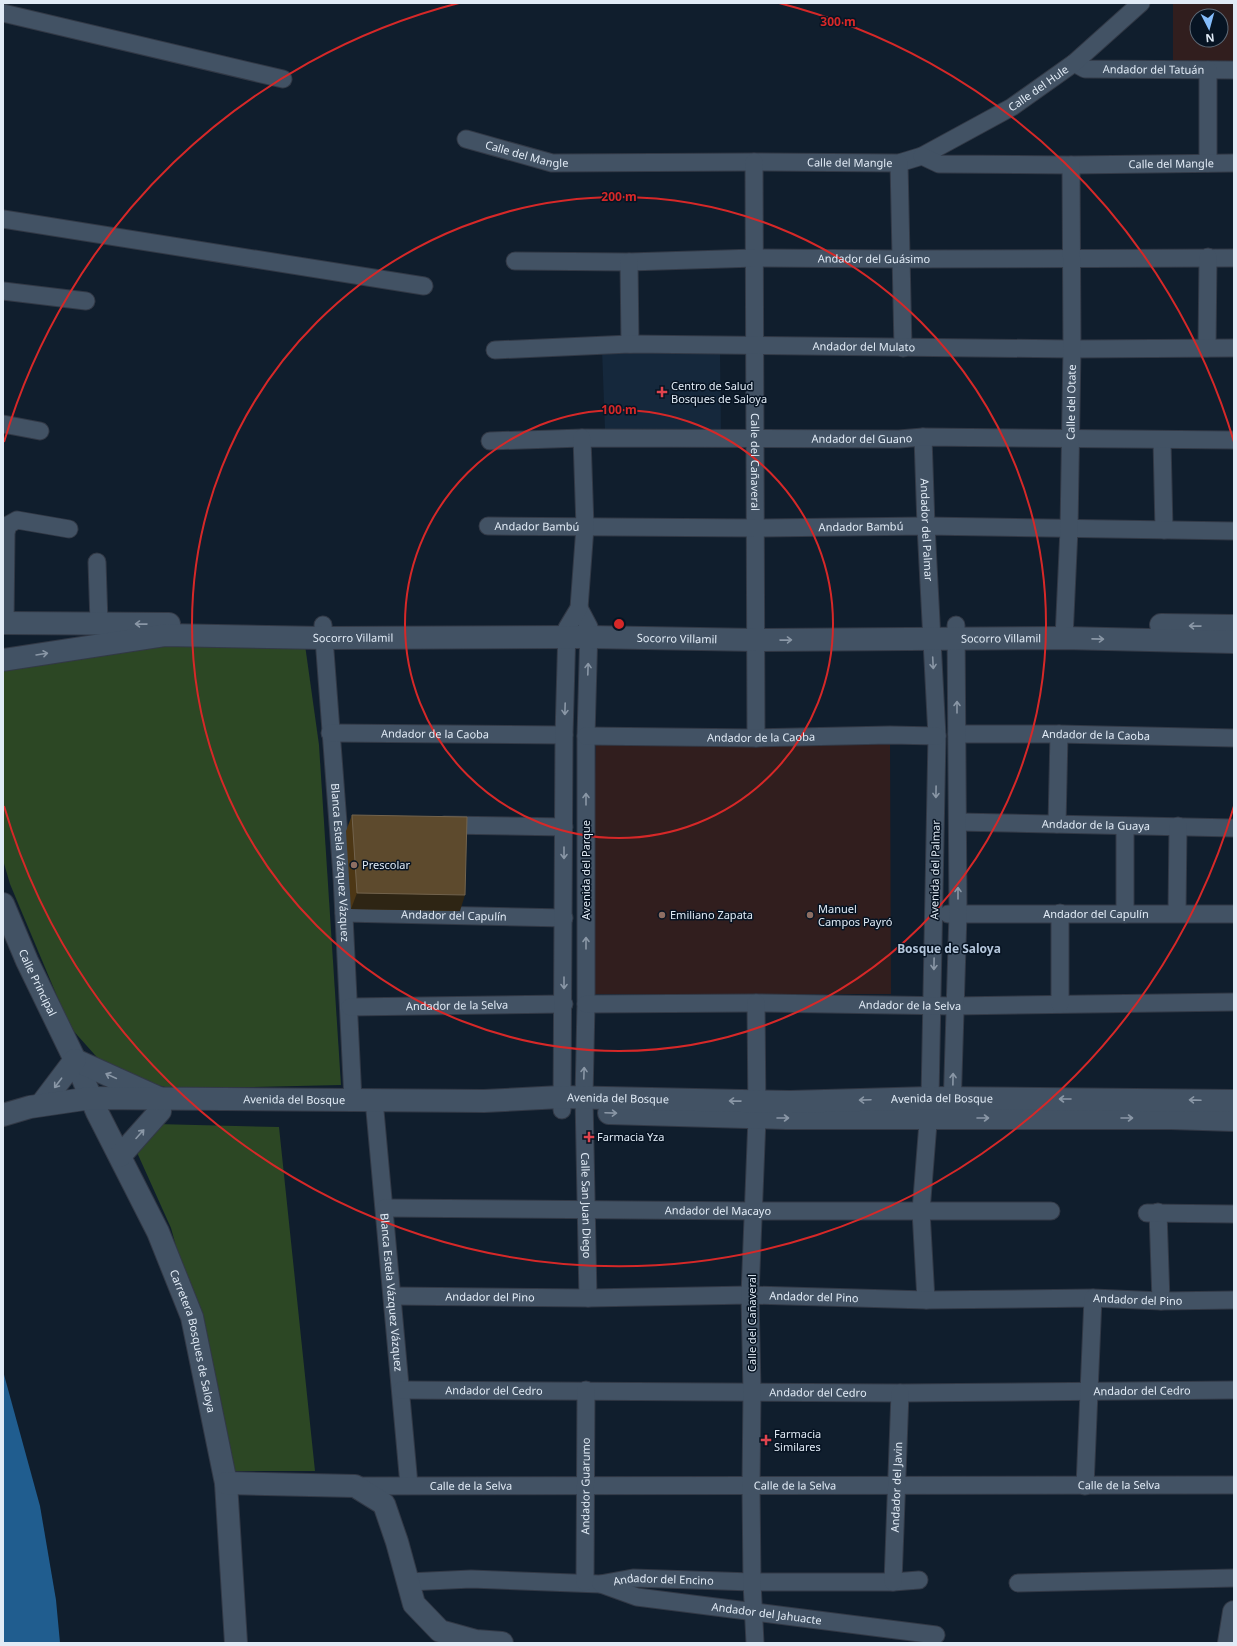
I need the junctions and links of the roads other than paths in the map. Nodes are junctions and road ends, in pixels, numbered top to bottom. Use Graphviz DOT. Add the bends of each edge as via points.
graph roads {
  1 [pos="1142,3"];
  2 [pos="3,13"];
  3 [pos="1074,63"];
  4 [pos="1208,70"];
  5 [pos="1234,70"];
  6 [pos="283,79"];
  7 [pos="466,139"];
  8 [pos="922,156"];
  9 [pos="754,162"];
  10 [pos="898,163"];
  11 [pos="1208,163"];
  12 [pos="1234,163"];
  13 [pos="1071,166"];
  14 [pos="3,219"];
  15 [pos="1208,257"];
  16 [pos="754,258"];
  17 [pos="1071,258"];
  18 [pos="1234,258"];
  19 [pos="901,259"];
  20 [pos="515,262"];
  21 [pos="628,262"];
  22 [pos="424,286"];
  23 [pos="3,291"];
  24 [pos="86,301"];
  25 [pos="630,344"];
  26 [pos="755,345"];
  27 [pos="903,348"];
  28 [pos="1207,348"];
  29 [pos="1234,348"];
  30 [pos="1072,349"];
  31 [pos="495,350"];
  32 [pos="3,424"];
  33 [pos="40,431"];
  34 [pos="923,437"];
  35 [pos="582,438"];
  36 [pos="755,438"];
  37 [pos="1070,440"];
  38 [pos="1162,440"];
  39 [pos="1234,440"];
  40 [pos="490,441"];
  41 [pos="488,526"];
  42 [pos="926,526"];
  43 [pos="585,527"];
  44 [pos="755,528"];
  45 [pos="1069,528"];
  46 [pos="69,529"];
  47 [pos="1164,530"];
  48 [pos="1234,531"];
  49 [pos="97,562"];
  50 [pos="579,608"];
  51 [pos="4,623"];
  52 [pos="99,623"];
  53 [pos="1234,626"];
  54 [pos="931,631"];
  55 [pos="956,631"];
  56 [pos="1065,631"];
  57 [pos="323,632"];
  58 [pos="567,632"];
  59 [pos="589,632"];
  60 [pos="756,633"];
  61 [pos="1234,642"];
  62 [pos="3,660"];
  63 [pos="330,733"];
  64 [pos="957,734"];
  65 [pos="1058,734"];
  66 [pos="564,735"];
  67 [pos="586,736"];
  68 [pos="937,736"];
  69 [pos="756,738"];
  70 [pos="1234,738"];
  71 [pos="958,822"];
  72 [pos="1057,824"];
  73 [pos="432,825"];
  74 [pos="1125,826"];
  75 [pos="1178,826"];
  76 [pos="564,827"];
  77 [pos="1234,828"];
  78 [pos="3,904"];
  79 [pos="344,913"];
  80 [pos="958,913"];
  81 [pos="1060,913"];
  82 [pos="1177,913"];
  83 [pos="934,914"];
  84 [pos="1124,914"];
  85 [pos="1234,914"];
  86 [pos="564,918"];
  87 [pos="1234,1002"];
  88 [pos="756,1003"];
  89 [pos="564,1004"];
  90 [pos="586,1004"];
  91 [pos="1060,1004"];
  92 [pos="933,1006"];
  93 [pos="954,1006"];
  94 [pos="350,1007"];
  95 [pos="75,1060"];
  96 [pos="1234,1101"];
  97 [pos="562,1104"];
  98 [pos="94,1105"];
  99 [pos="159,1105"];
  100 [pos="368,1105"];
  101 [pos="584,1105"];
  102 [pos="929,1108"];
  103 [pos="952,1108"];
  104 [pos="1099,1108"];
  105 [pos="757,1109"];
  106 [pos="34,1110"];
  107 [pos="3,1115"];
  108 [pos="1234,1120"];
  109 [pos="3,1126"];
  110 [pos="120,1156"];
  111 [pos="385,1208"];
  112 [pos="586,1210"];
  113 [pos="1051,1210"];
  114 [pos="754,1211"];
  115 [pos="921,1211"];
  116 [pos="1234,1214"];
  117 [pos="750,1295"];
  118 [pos="393,1296"];
  119 [pos="588,1298"];
  120 [pos="1093,1298"];
  121 [pos="926,1300"];
  122 [pos="1161,1300"];
  123 [pos="1234,1300"];
  124 [pos="402,1390"];
  125 [pos="586,1390"];
  126 [pos="1234,1390"];
  127 [pos="752,1391"];
  128 [pos="1088,1391"];
  129 [pos="900,1393"];
  130 [pos="226,1483"];
  131 [pos="409,1485"];
  132 [pos="1234,1485"];
  133 [pos="355,1486"];
  134 [pos="751,1486"];
  135 [pos="895,1486"];
  136 [pos="1085,1486"];
  137 [pos="586,1487"];
  138 [pos="1234,1578"];
  139 [pos="918,1580"];
  140 [pos="408,1582"];
  141 [pos="752,1582"];
  142 [pos="893,1582"];
  143 [pos="592,1583"];
  144 [pos="1018,1583"];
  145 [pos="1234,1612"];
  146 [pos="754,1613"];
  147 [pos="936,1635"];
  148 [pos="236,1643"];
  149 [pos="502,1643"];
  150 [pos="755,1643"];
  151 [pos="1229,1643"];
  1 -- 3 [label="street, Calle del Hule"];
  2 -- 6 [label="street"];
  3 -- 4 [label="street, Andador del Tatuán" via="1085,69"];
  3 -- 8 [label="street, Calle del Hule" via="1012,107"];
  4 -- 5 [label="street, Andador del Tatuán"];
  4 -- 11 [label="street"];
  7 -- 9 [label="street, Calle del Mangle" via="552,163"];
  8 -- 10 [label="street, Calle del Mangle"];
  8 -- 13 [label="street, Calle del Mangle" via="939,164"];
  9 -- 10 [label="street, Calle del Mangle"];
  9 -- 16 [label="street, Calle del Cañaveral"];
  10 -- 19 [label="street"];
  11 -- 12 [label="street, Calle del Mangle"];
  11 -- 13 [label="street, Calle del Mangle"];
  13 -- 17 [label="street, Calle del Otate"];
  14 -- 22 [label="street"];
  15 -- 17 [label="street, Andador del Guásimo"];
  15 -- 18 [label="street, Andador del Guásimo"];
  15 -- 28 [label="street"];
  16 -- 19 [label="street, Andador del Guásimo"];
  16 -- 21 [label="street, Andador del Guásimo"];
  16 -- 26 [label="street, Calle del Cañaveral"];
  17 -- 19 [label="street, Andador del Guásimo"];
  17 -- 30 [label="street, Calle del Otate"];
  19 -- 27 [label="street"];
  20 -- 21 [label="street, Andador del Guásimo"];
  21 -- 25 [label="street"];
  23 -- 24 [label="street"];
  25 -- 26 [label="street, Andador del Mulato"];
  25 -- 31 [label="street, Andador del Mulato"];
  26 -- 27 [label="street, Andador del Mulato"];
  26 -- 36 [label="street, Calle del Cañaveral"];
  27 -- 30 [label="street, Andador del Mulato"];
  28 -- 29 [label="street, Andador del Mulato"];
  28 -- 30 [label="street, Andador del Mulato"];
  30 -- 37 [label="street, Calle del Otate"];
  32 -- 33 [label="street"];
  34 -- 36 [label="street, Andador del Guano"];
  34 -- 37 [label="street, Andador del Guano"];
  34 -- 42 [label="street, Andador del Palmar"];
  35 -- 36 [label="street, Andador del Guano"];
  35 -- 40 [label="street, Andador del Guano"];
  35 -- 43 [label="street"];
  36 -- 44 [label="street, Calle del Cañaveral"];
  37 -- 38 [label="street, Andador del Guano"];
  37 -- 45 [label="street, Calle del Otate"];
  38 -- 39 [label="street, Andador del Guano"];
  38 -- 47 [label="street"];
  41 -- 43 [label="street, Andador Bambú"];
  42 -- 44 [label="street, Andador Bambú"];
  42 -- 45 [label="street, Andador Bambú"];
  42 -- 54 [label="street, Andador del Palmar"];
  43 -- 44 [label="street, Andador Bambú"];
  43 -- 50 [label="street"];
  44 -- 60 [label="street, Calle del Cañaveral"];
  45 -- 47 [label="street, Andador Bambú"];
  45 -- 56 [label="street, Calle del Otate"];
  46 -- 51 [label="street" via="18,520 8,525"];
  47 -- 48 [label="street, Andador Bambú"];
  49 -- 52 [label="street"];
  50 -- 58 [label="street"];
  50 -- 59 [label="street"];
  51 -- 52 [label="street, Socorro Villamil"];
  57 -- 52 [label="street, Socorro Villamil, one-way"];
  53 -- 56 [label="street, Socorro Villamil, one-way"];
  54 -- 55 [label="street, Socorro Villamil"];
  54 -- 60 [label="street, Socorro Villamil"];
  54 -- 68 [label="street, Avenida del Palmar, one-way"];
  55 -- 56 [label="street, Socorro Villamil"];
  64 -- 55 [label="street, Avenida del Palmar, one-way"];
  56 -- 61 [label="street, Socorro Villamil, one-way"];
  57 -- 58 [label="street, Socorro Villamil"];
  62 -- 57 [label="street, Socorro Villamil, one-way" via="166,635"];
  57 -- 63 [label="street, Blanca Estela Vázquez Vázquez"];
  58 -- 59 [label="street, Socorro Villamil"];
  58 -- 66 [label="street, Avenida del Parque, one-way"];
  59 -- 60 [label="street, Socorro Villamil"];
  67 -- 59 [label="street, Avenida del Parque, one-way"];
  60 -- 69 [label="street, Calle del Cañaveral"];
  63 -- 66 [label="street, Andador de la Caoba"];
  63 -- 79 [label="street, Blanca Estela Vázquez Vázquez" via="346,824"];
  64 -- 65 [label="street, Andador de la Caoba"];
  64 -- 71 [label="street, Avenida del Palmar"];
  65 -- 70 [label="street, Andador de la Caoba"];
  65 -- 72 [label="street"];
  66 -- 76 [label="street, Avenida del Parque"];
  67 -- 69 [label="street, Andador de la Caoba"];
  90 -- 67 [label="street, Avenida del Parque, one-way"];
  68 -- 69 [label="street, Andador de la Caoba"];
  68 -- 83 [label="street, Avenida del Palmar, one-way"];
  71 -- 72 [label="street, Andador de la Guaya"];
  80 -- 71 [label="street, Avenida del Palmar, one-way"];
  72 -- 74 [label="street, Andador de la Guaya"];
  73 -- 76 [label="street"];
  74 -- 75 [label="street, Andador de la Guaya"];
  74 -- 84 [label="street"];
  75 -- 77 [label="street, Andador de la Guaya"];
  75 -- 82 [label="street"];
  76 -- 86 [label="street, Avenida del Parque, one-way"];
  78 -- 95 [label="street, Calle Principal" via="27,961"];
  79 -- 86 [label="street, Andador del Capulín"];
  79 -- 94 [label="street, Blanca Estela Vázquez Vázquez"];
  80 -- 81 [label="street, Andador del Capulín"];
  80 -- 83 [label="street, Andador del Capulín"];
  80 -- 93 [label="street, Avenida del Palmar"];
  81 -- 84 [label="street, Andador del Capulín"];
  81 -- 91 [label="street"];
  82 -- 84 [label="street, Andador del Capulín"];
  82 -- 85 [label="street, Andador del Capulín"];
  83 -- 92 [label="street, Avenida del Palmar, one-way"];
  86 -- 89 [label="street, Avenida del Parque, one-way"];
  87 -- 91 [label="street, Andador de la Selva"];
  88 -- 90 [label="street, Andador de la Selva"];
  88 -- 92 [label="street, Andador de la Selva"];
  88 -- 105 [label="street, Calle del Cañaveral"];
  89 -- 94 [label="street, Andador de la Selva"];
  89 -- 97 [label="street, Avenida del Parque"];
  101 -- 90 [label="street, Avenida del Parque, one-way"];
  91 -- 93 [label="street, Andador de la Selva"];
  92 -- 93 [label="street, Andador de la Selva"];
  92 -- 102 [label="street, Avenida del Palmar"];
  103 -- 93 [label="street, Avenida del Palmar, one-way"];
  94 -- 100 [label="street, Blanca Estela Vázquez Vázquez"];
  95 -- 98 [label="street, Carretera Bosques de Saloya"];
  99 -- 95 [label="street, one-way"];
  95 -- 106 [label="street, one-way"];
  96 -- 104 [label="street, Avenida del Bosque, one-way"];
  97 -- 100 [label="street, Avenida del Bosque" via="484,1114"];
  97 -- 101 [label="street, Avenida del Bosque"];
  98 -- 99 [label="street, Avenida del Bosque"];
  98 -- 106 [label="street, Avenida del Bosque"];
  98 -- 110 [label="street, Carretera Bosques de Saloya"];
  99 -- 100 [label="street, Avenida del Bosque"];
  110 -- 99 [label="street, one-way"];
  100 -- 111 [label="street, Blanca Estela Vázquez Vázquez"];
  101 -- 105 [label="street, Avenida del Bosque"];
  101 -- 112 [label="street, Calle San Juan Diego"];
  102 -- 103 [label="street, Avenida del Bosque"];
  102 -- 105 [label="street, Avenida del Bosque"];
  102 -- 115 [label="street"];
  103 -- 104 [label="street, Avenida del Bosque"];
  104 -- 108 [label="street, Avenida del Bosque, one-way"];
  105 -- 114 [label="street, Calle del Cañaveral"];
  106 -- 107 [label="street, Avenida del Bosque"];
  106 -- 109 [label="street, Avenida del Bosque"];
  110 -- 130 [label="street, Carretera Bosques de Saloya" via="158,1232 192,1317"];
  111 -- 112 [label="street, Andador del Macayo"];
  111 -- 118 [label="street, Blanca Estela Vázquez Vázquez"];
  112 -- 114 [label="street, Andador del Macayo"];
  112 -- 119 [label="street, Calle San Juan Diego"];
  113 -- 115 [label="street, Andador del Macayo"];
  114 -- 115 [label="street, Andador del Macayo"];
  114 -- 117 [label="street, Calle del Cañaveral"];
  115 -- 121 [label="street"];
  116 -- 122 [label="street" via="1152,1213"];
  117 -- 119 [label="street, Andador del Pino"];
  117 -- 121 [label="street, Andador del Pino"];
  117 -- 127 [label="street, Calle del Cañaveral"];
  118 -- 119 [label="street, Andador del Pino"];
  118 -- 124 [label="street, Blanca Estela Vázquez Vázquez"];
  120 -- 121 [label="street, Andador del Pino"];
  120 -- 122 [label="street, Andador del Pino"];
  120 -- 128 [label="street"];
  122 -- 123 [label="street, Andador del Pino"];
  124 -- 125 [label="street, Andador del Cedro"];
  124 -- 131 [label="street, Blanca Estela Vázquez Vázquez"];
  125 -- 127 [label="street, Andador del Cedro"];
  125 -- 137 [label="street, Andador Guarumo"];
  126 -- 128 [label="street, Andador del Cedro"];
  127 -- 129 [label="street, Andador del Cedro"];
  127 -- 134 [label="street, Calle del Cañaveral"];
  128 -- 129 [label="street, Andador del Cedro"];
  128 -- 136 [label="street"];
  129 -- 135 [label="street, Andador del Javin"];
  130 -- 133 [label="street"];
  130 -- 148 [label="street, Carretera Bosques de Saloya"];
  131 -- 133 [label="street, Calle de la Selva"];
  131 -- 137 [label="street, Calle de la Selva"];
  132 -- 136 [label="street, Calle de la Selva"];
  133 -- 140 [label="street" via="384,1504"];
  134 -- 135 [label="street, Calle de la Selva"];
  134 -- 137 [label="street, Calle de la Selva"];
  134 -- 141 [label="street, Calle del Cañaveral"];
  135 -- 136 [label="street, Calle de la Selva"];
  135 -- 142 [label="street, Andador del Javin"];
  137 -- 143 [label="street, Andador Guarumo"];
  138 -- 144 [label="street"];
  139 -- 142 [label="street, Andador del Encino"];
  140 -- 143 [label="street, Andador del Encino" via="471,1579"];
  140 -- 149 [label="street" via="414,1604 440,1631"];
  141 -- 142 [label="street, Andador del Encino"];
  141 -- 143 [label="street, Andador del Encino" via="633,1578"];
  141 -- 146 [label="street, Calle del Cañaveral"];
  143 -- 146 [label="street, Andador del Jahuacte" via="637,1597"];
  145 -- 151 [label="street"];
  146 -- 147 [label="street, Andador del Jahuacte"];
  146 -- 150 [label="street, Calle del Cañaveral"];
}
